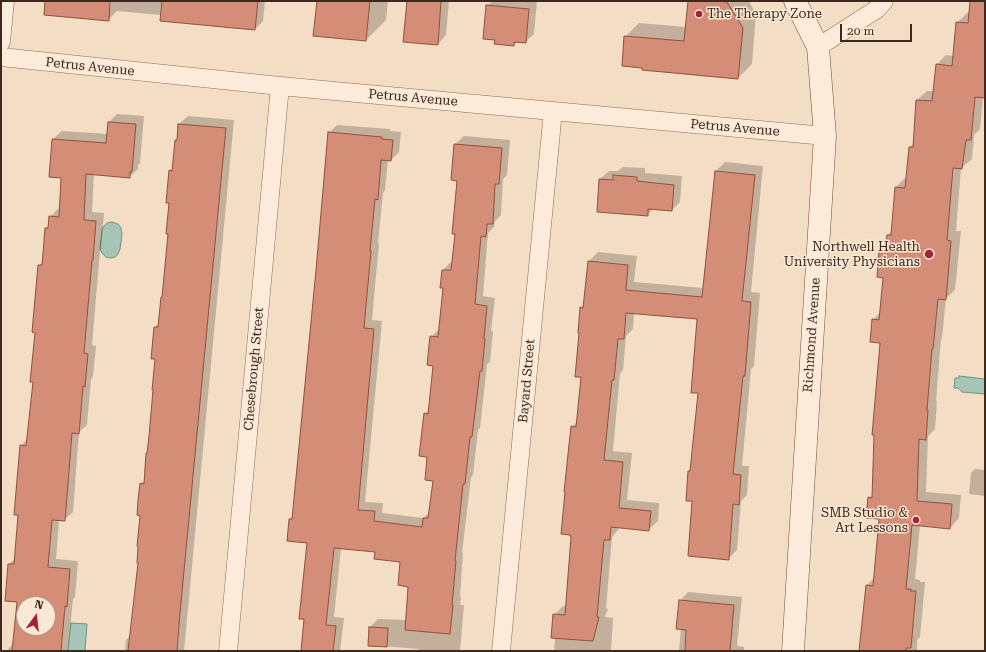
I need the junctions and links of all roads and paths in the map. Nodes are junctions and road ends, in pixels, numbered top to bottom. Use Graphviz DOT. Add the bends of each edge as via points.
graph roads {
  1 [pos="5,1"];
  2 [pos="795,1"];
  3 [pos="884,1"];
  4 [pos="1,42"];
  5 [pos="818,47"];
  6 [pos="1,57"];
  7 [pos="280,86"];
  8 [pos="553,111"];
  9 [pos="825,136"];
  10 [pos="228,651"];
  11 [pos="501,651"];
  12 [pos="792,651"];
  1 -- 4 [label="street"];
  2 -- 5 [label="main road, Richmond Avenue"];
  3 -- 5 [label="street" via="877,9"];
  5 -- 9 [label="main road, Richmond Avenue"];
  6 -- 7 [label="street, Petrus Avenue"];
  7 -- 8 [label="street, Petrus Avenue"];
  7 -- 10 [label="street, Chesebrough Street"];
  8 -- 9 [label="street, Petrus Avenue"];
  8 -- 11 [label="street, Bayard Street"];
  9 -- 12 [label="main road, Richmond Avenue"];
}
